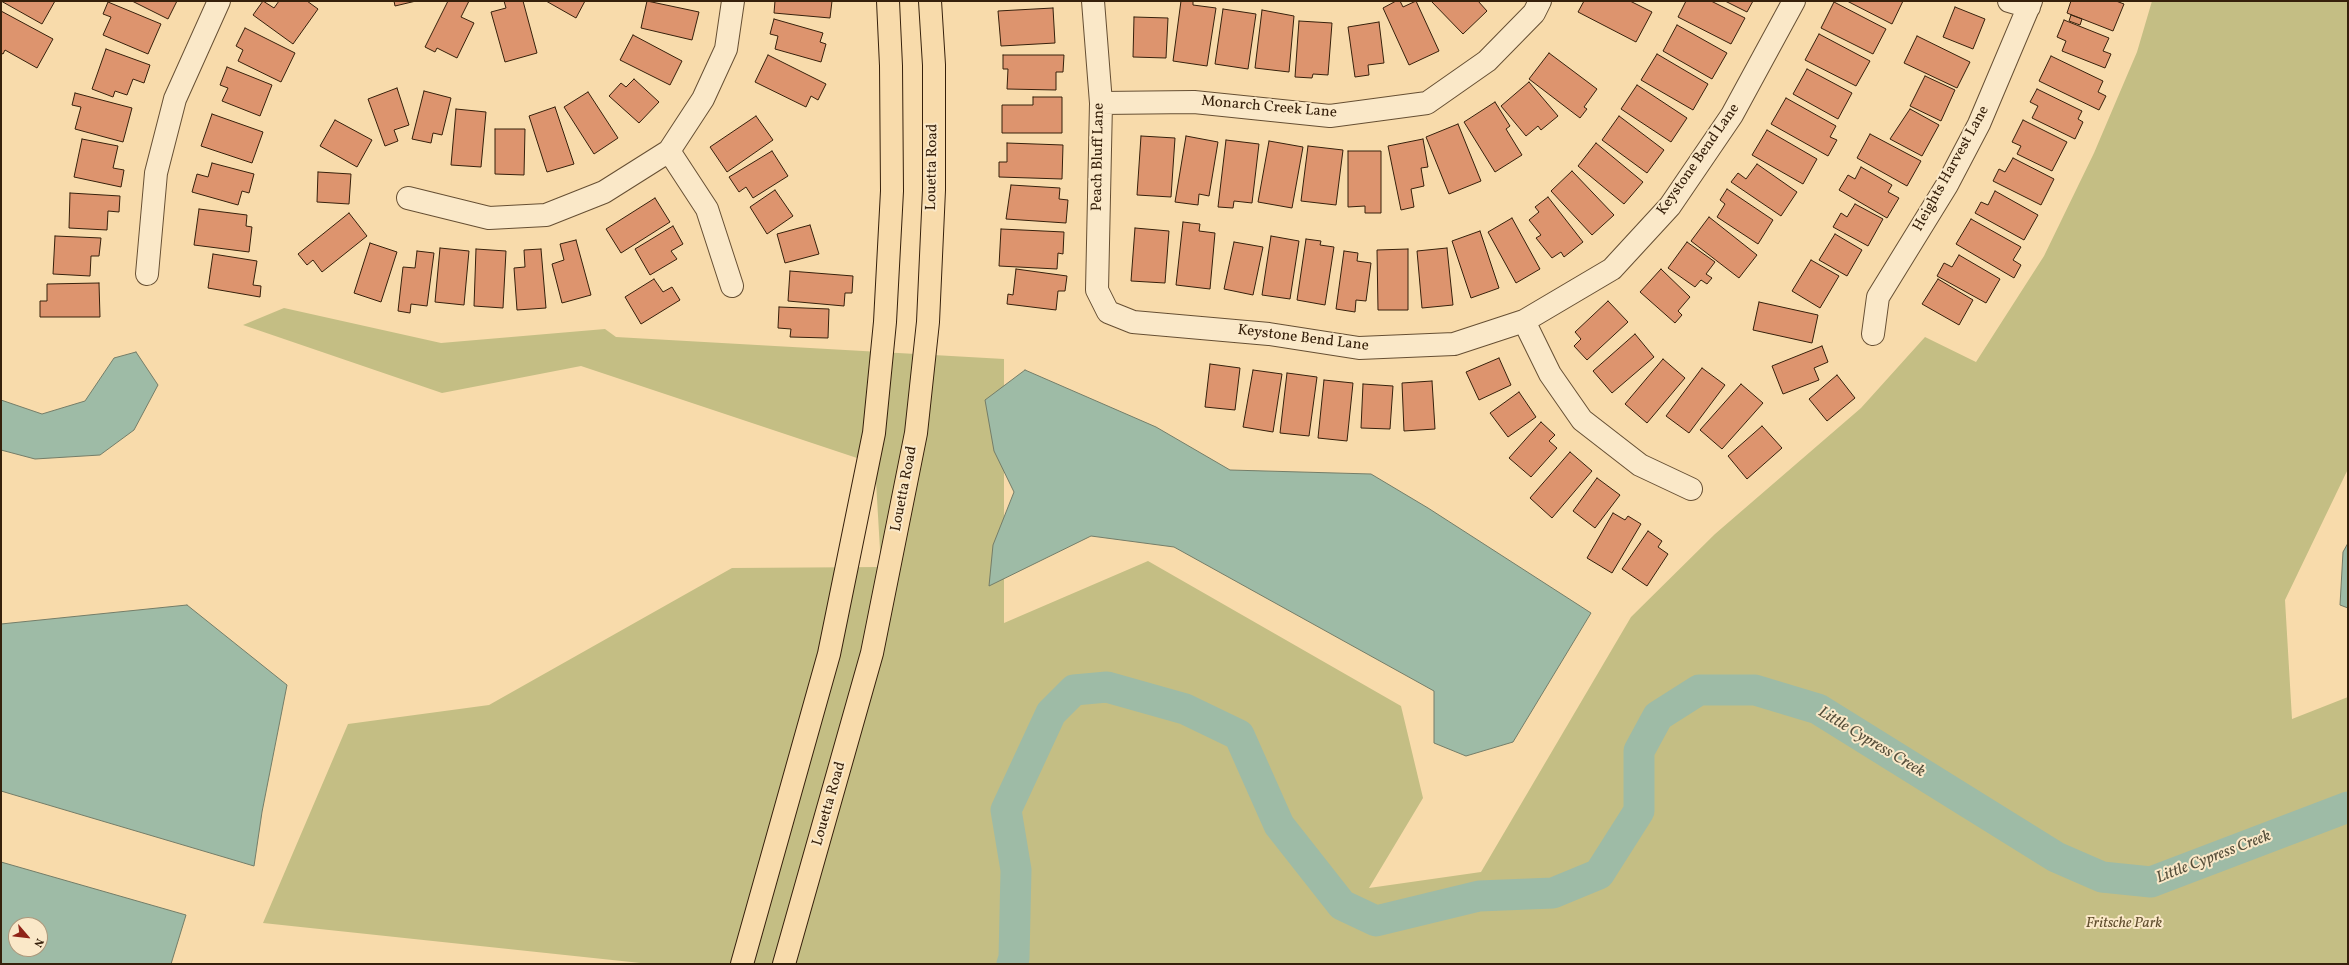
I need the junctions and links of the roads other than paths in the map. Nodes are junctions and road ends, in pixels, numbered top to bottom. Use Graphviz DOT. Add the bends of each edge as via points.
graph roads {
  1 [pos="219,1"];
  2 [pos="732,1"];
  3 [pos="888,1"];
  4 [pos="930,1"];
  5 [pos="1093,1"];
  6 [pos="1540,1"];
  7 [pos="1794,1"];
  8 [pos="2023,3"];
  9 [pos="1100,103"];
  10 [pos="669,151"];
  11 [pos="408,198"];
  12 [pos="147,274"];
  13 [pos="732,286"];
  14 [pos="1108,312"];
  15 [pos="1524,321"];
  16 [pos="1873,334"];
  17 [pos="1690,489"];
  18 [pos="742,964"];
  19 [pos="784,964"];
  1 -- 12 [label="street" via="175,99 156,173"];
  2 -- 10 [label="street" via="726,49 703,99"];
  3 -- 18 [label="main road" via="892,191 885,322 874,433 829,654"];
  4 -- 19 [label="main road, Louetta Road" via="934,65 934,190 928,322 916,433 872,653"];
  5 -- 9 [label="street, Peach Bluff Lane"];
  6 -- 9 [label="street, Monarch Creek Lane" via="1534,12 1487,61 1427,103 1330,116 1194,102"];
  7 -- 15 [label="street, Keystone Bend Lane" via="1732,115 1670,206 1612,269"];
  8 -- 16 [label="street, Heights Harvest Lane" via="1979,124 1947,185 1878,297"];
  9 -- 14 [label="street, Peach Bluff Lane" via="1097,290"];
  10 -- 11 [label="street" via="604,192 546,215 489,218"];
  10 -- 13 [label="street" via="707,209"];
  14 -- 15 [label="street, Keystone Bend Lane" via="1133,322 1269,334 1359,348 1454,344"];
  15 -- 17 [label="street" via="1550,374 1582,420 1640,465"];
}
